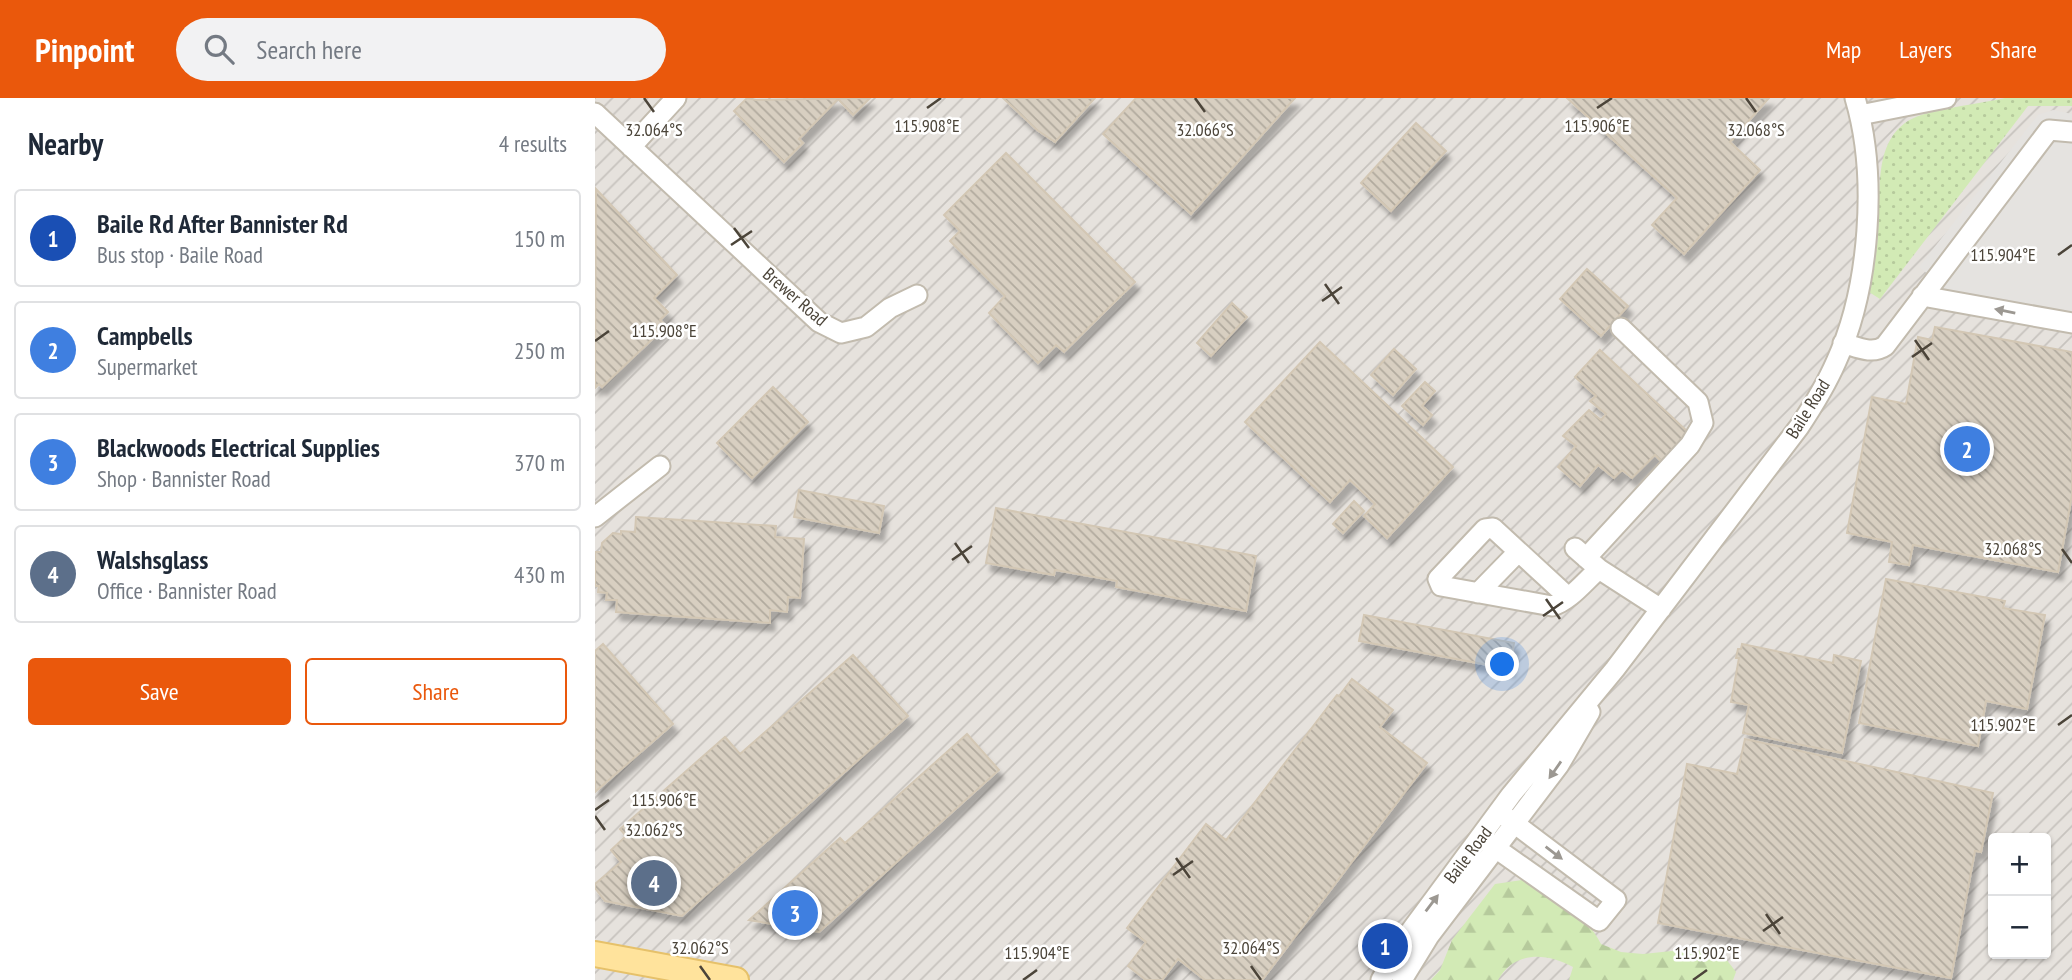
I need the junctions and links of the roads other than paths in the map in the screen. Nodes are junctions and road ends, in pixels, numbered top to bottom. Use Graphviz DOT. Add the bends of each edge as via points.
graph roads {
  1 [pos="676,98"];
  2 [pos="1946,98"];
  3 [pos="1858,107"];
  4 [pos="595,113"];
  5 [pos="2072,132"];
  6 [pos="631,147"];
  7 [pos="917,295"];
  8 [pos="1922,296"];
  9 [pos="2072,323"];
  10 [pos="1621,328"];
  11 [pos="1843,343"];
  12 [pos="660,466"];
  13 [pos="595,517"];
  14 [pos="1518,552"];
  15 [pos="1587,558"];
  16 [pos="1478,593"];
  17 [pos="1567,597"];
  18 [pos="1661,609"];
  19 [pos="1507,818"];
  20 [pos="1489,843"];
  21 [pos="1586,877"];
  22 [pos="1569,898"];
  23 [pos="595,954"];
  24 [pos="736,980"];
  25 [pos="1381,980"];
  26 [pos="1402,980"];
  1 -- 6 [label="street"];
  2 -- 3 [label="street"];
  3 -- 11 [label="street, Baile Road" via="1867,168 1868,220 1863,265"];
  4 -- 6 [label="street, Brewer Road"];
  5 -- 8 [label="street" via="2049,130"];
  6 -- 7 [label="street, Brewer Road" via="819,322 841,333 866,327"];
  9 -- 8 [label="street, one-way"];
  8 -- 11 [label="street" via="1879,350"];
  10 -- 15 [label="street" via="1694,397 1703,424 1690,445"];
  11 -- 18 [label="street, Baile Road" via="1799,427"];
  12 -- 13 [label="street"];
  14 -- 16 [label="street"];
  14 -- 16 [label="street" via="1488,528 1439,579 1441,586"];
  14 -- 17 [label="street"];
  15 -- 17 [label="street"];
  15 -- 18 [label="street"];
  16 -- 17 [label="street" via="1552,606"];
  18 -- 19 [label="street, Baile Road" via="1546,749"];
  19 -- 20 [label="street, Baile Road"];
  19 -- 21 [label="street, one-way"];
  20 -- 22 [label="street"];
  25 -- 20 [label="street, Baile Road, one-way" via="1404,940"];
  20 -- 26 [label="street, Baile Road"];
  21 -- 22 [label="street"];
  21 -- 22 [label="street" via="1616,900 1599,921"];
  23 -- 24 [label="main road"];
}
